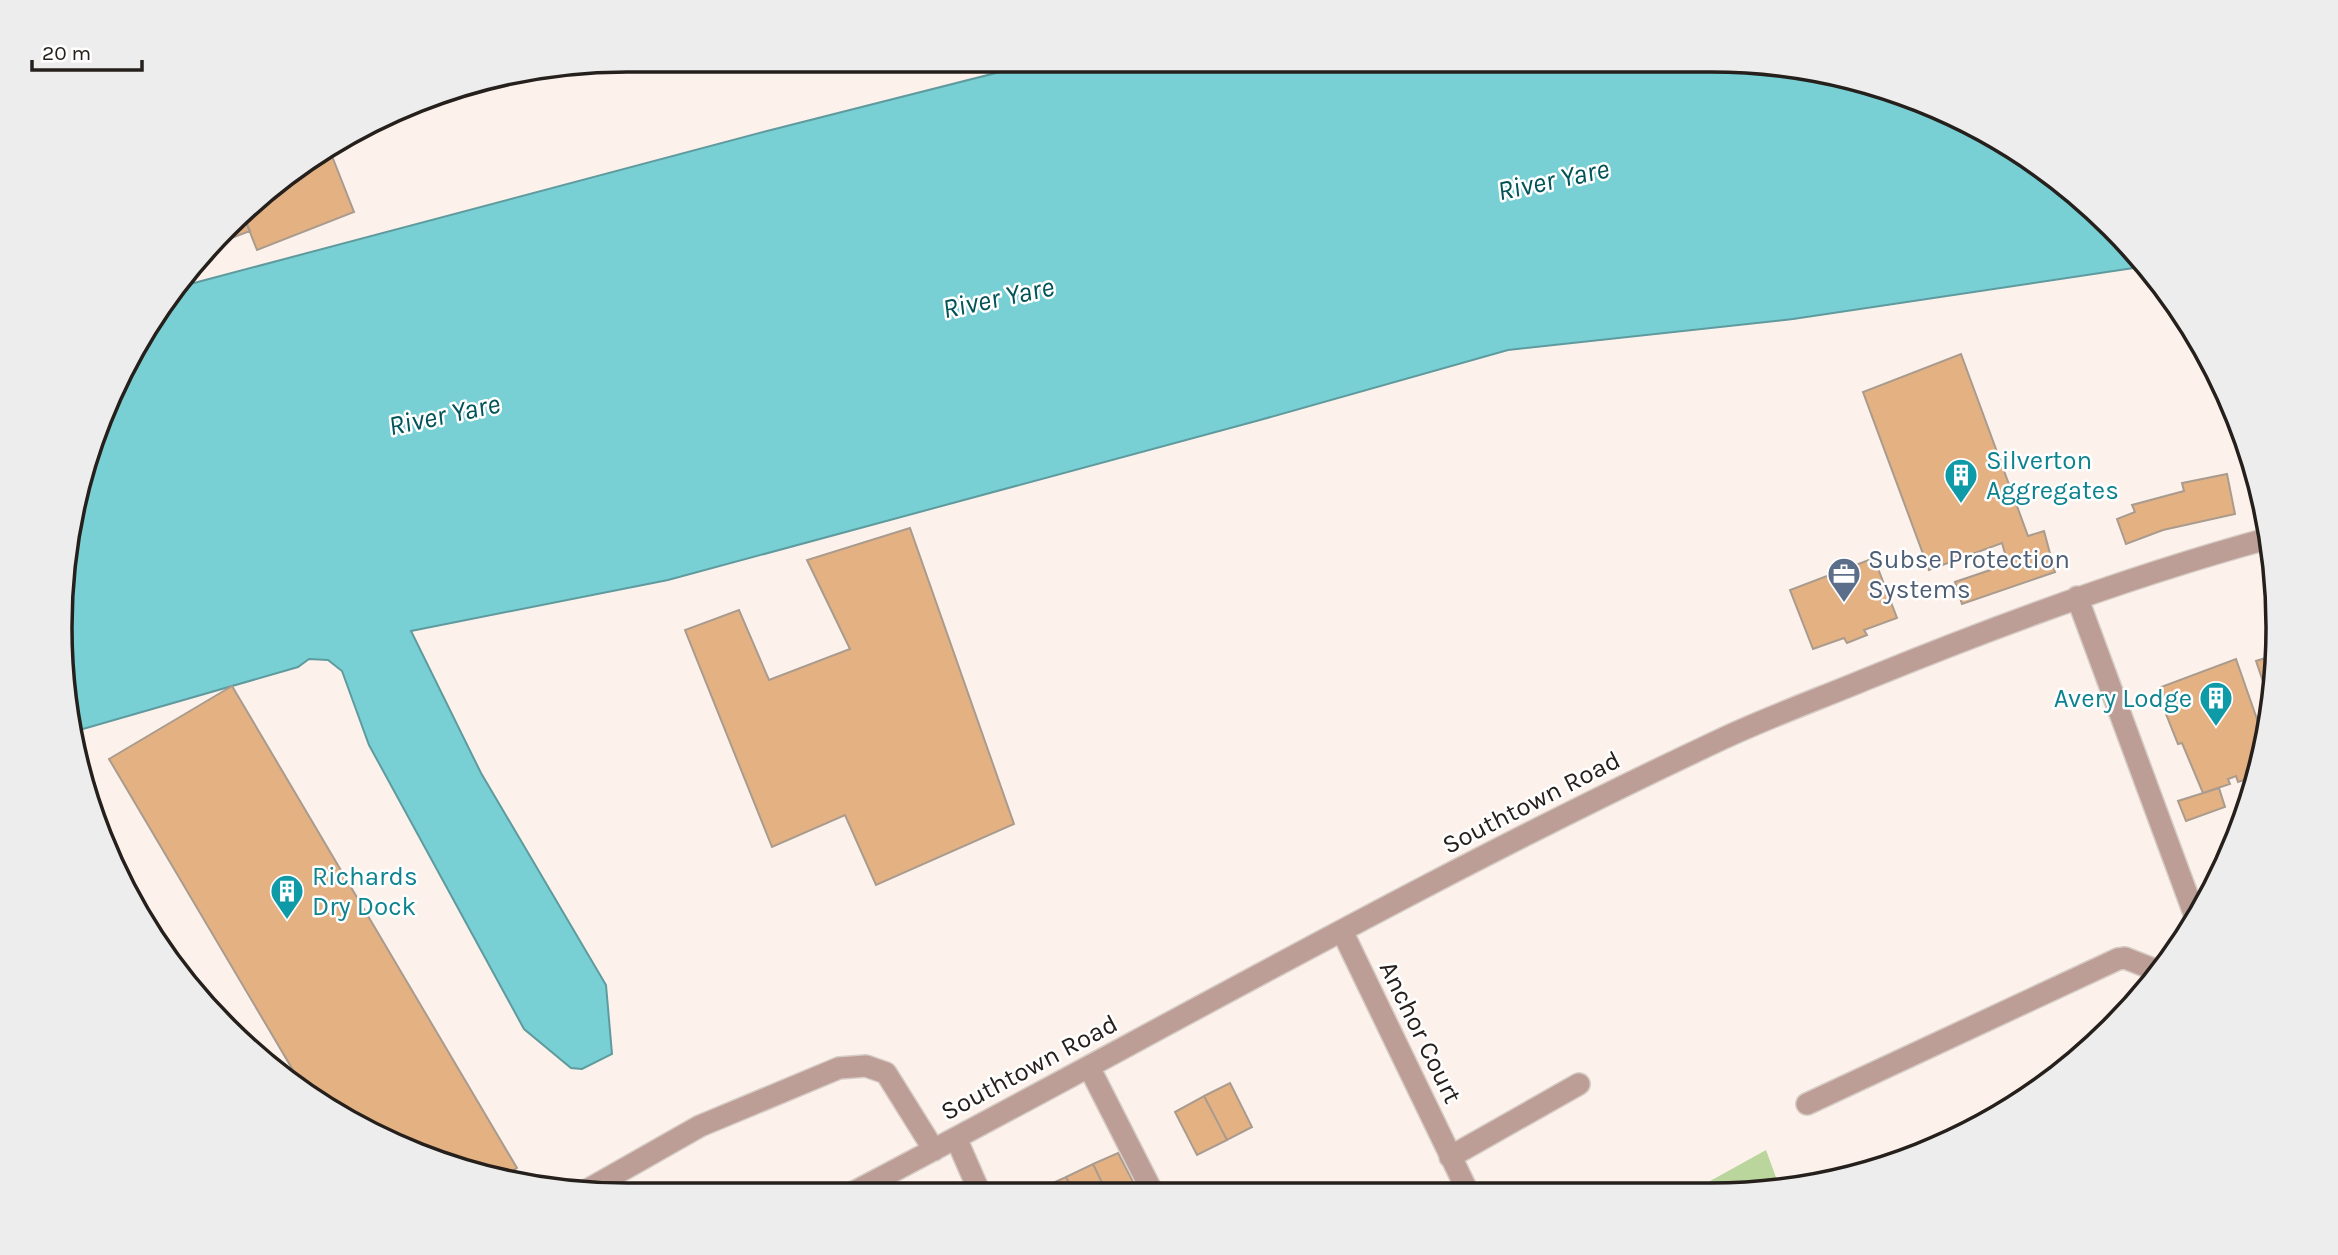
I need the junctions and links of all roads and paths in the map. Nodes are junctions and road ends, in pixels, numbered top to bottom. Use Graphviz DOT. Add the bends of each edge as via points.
graph roads {
  1 [pos="2259,541"];
  2 [pos="2077,597"];
  3 [pos="2191,906"];
  4 [pos="1342,931"];
  5 [pos="2150,968"];
  6 [pos="1089,1067"];
  7 [pos="1579,1084"];
  8 [pos="1807,1104"];
  9 [pos="956,1138"];
  10 [pos="934,1150"];
  11 [pos="1450,1157"];
  12 [pos="601,1182"];
  13 [pos="872,1183"];
  14 [pos="976,1183"];
  15 [pos="1148,1183"];
  16 [pos="1463,1183"];
  1 -- 2 [label="street, Southtown Road"];
  2 -- 3 [label="street"];
  2 -- 4 [label="street, Southtown Road" via="1727,737"];
  4 -- 6 [label="street, Southtown Road"];
  4 -- 11 [label="street, Anchor Court"];
  5 -- 8 [label="street" via="2118,959"];
  6 -- 9 [label="street, Southtown Road"];
  6 -- 15 [label="street"];
  7 -- 11 [label="street"];
  9 -- 10 [label="street, Southtown Road"];
  9 -- 14 [label="street"];
  10 -- 12 [label="street" via="887,1073 866,1066 839,1068 700,1126"];
  10 -- 13 [label="street, Southtown Road"];
  11 -- 16 [label="street, Anchor Court"];
}
